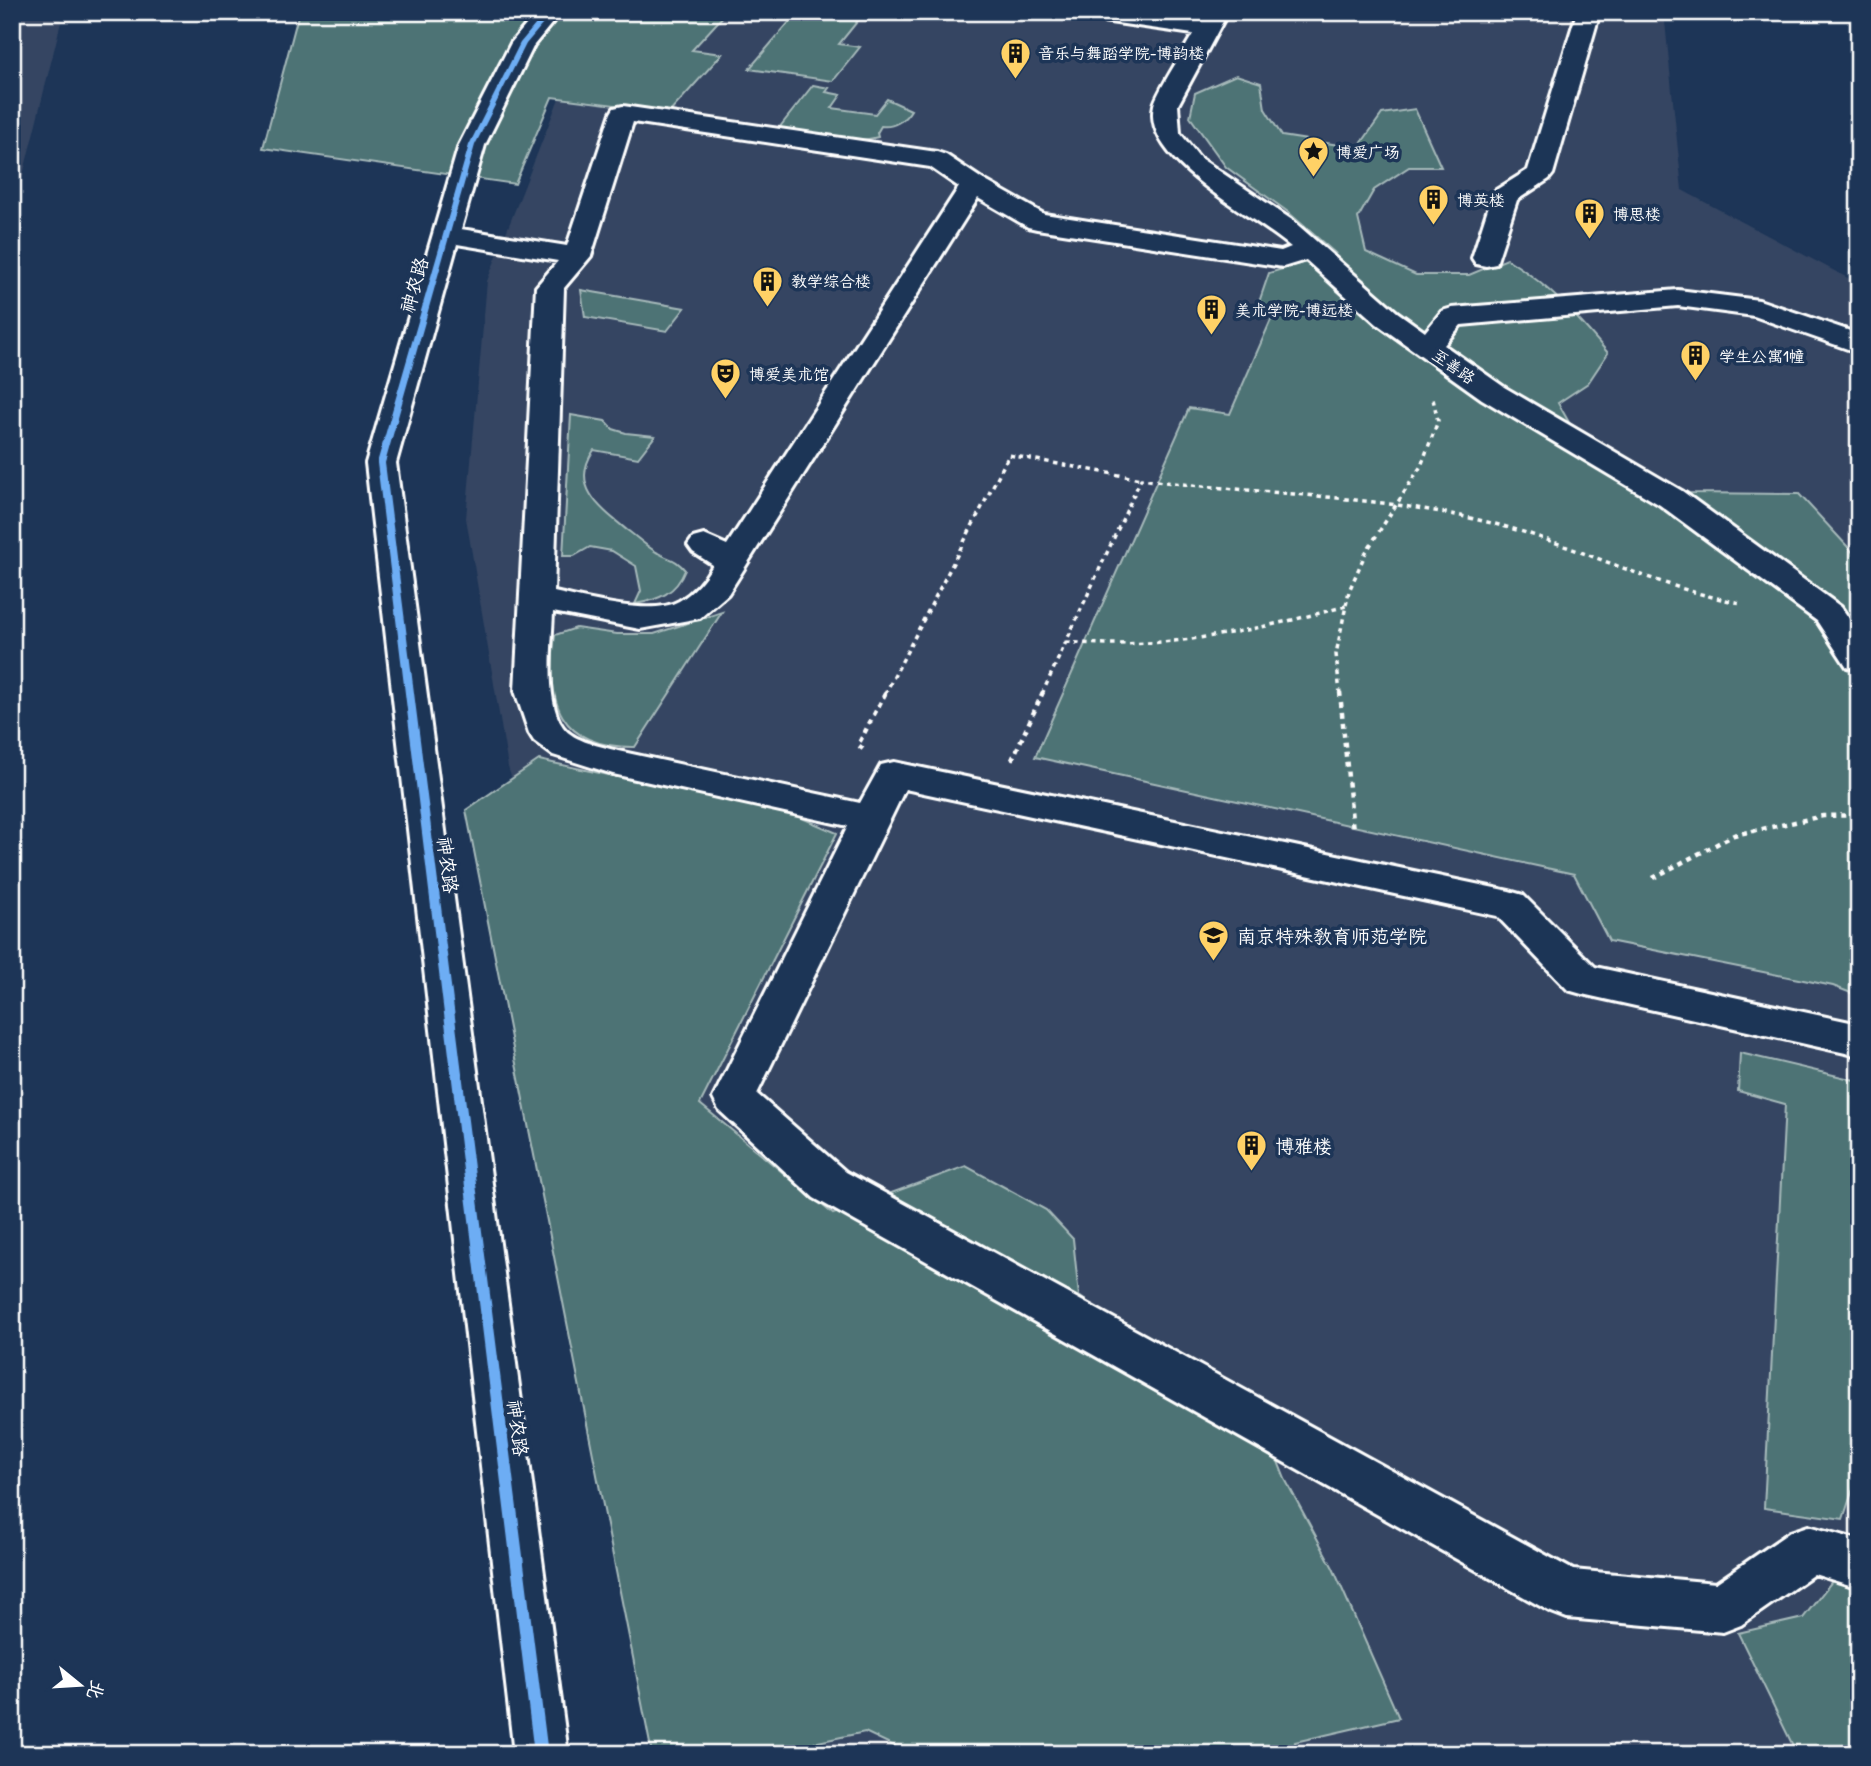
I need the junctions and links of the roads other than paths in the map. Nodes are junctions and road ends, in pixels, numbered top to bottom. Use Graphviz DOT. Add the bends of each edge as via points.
graph roads {
  1 [pos="550,12"];
  2 [pos="1088,12"];
  3 [pos="1588,12"];
  4 [pos="1212,21"];
  5 [pos="973,185"];
  6 [pos="446,234"];
  7 [pos="1309,250"];
  8 [pos="577,256"];
  9 [pos="1486,258"];
  10 [pos="1859,344"];
  11 [pos="1428,347"];
  12 [pos="704,545"];
  13 [pos="732,563"];
  14 [pos="537,599"];
  15 [pos="1829,614"];
  16 [pos="1859,636"];
  17 [pos="1859,659"];
  18 [pos="871,818"];
  19 [pos="1859,1040"];
  20 [pos="1859,1564"];
  21 [pos="541,1754"];
  1 -- 6 [label="street, 神农路" via="523,43 472,145"];
  2 -- 4 [label="street"];
  3 -- 9 [label="street" via="1540,174 1505,196"];
  4 -- 7 [label="street, 至善路" via="1166,105 1168,134 1191,163 1283,226"];
  5 -- 7 [label="street" via="1037,221 1283,259"];
  5 -- 8 [label="street" via="937,160 623,113"];
  5 -- 13 [label="street"];
  6 -- 8 [label="street"];
  6 -- 21 [label="street, 神农路" via="381,463"];
  7 -- 11 [label="street, 至善路"];
  8 -- 14 [label="street" via="550,287"];
  10 -- 11 [label="street" via="1759,308 1678,298 1451,317"];
  11 -- 15 [label="street, 至善路" via="1493,393 1671,498"];
  12 -- 13 [label="street"];
  13 -- 14 [label="street" via="716,587 688,611 640,620"];
  14 -- 18 [label="street" via="533,691 547,733 566,747 613,762"];
  15 -- 16 [label="street"];
  15 -- 17 [label="street, 至善路"];
  18 -- 19 [label="street" via="894,774 1509,905 1582,979"];
  18 -- 20 [label="street" via="734,1098 830,1185 1567,1594 1723,1608 1808,1549"];
}
